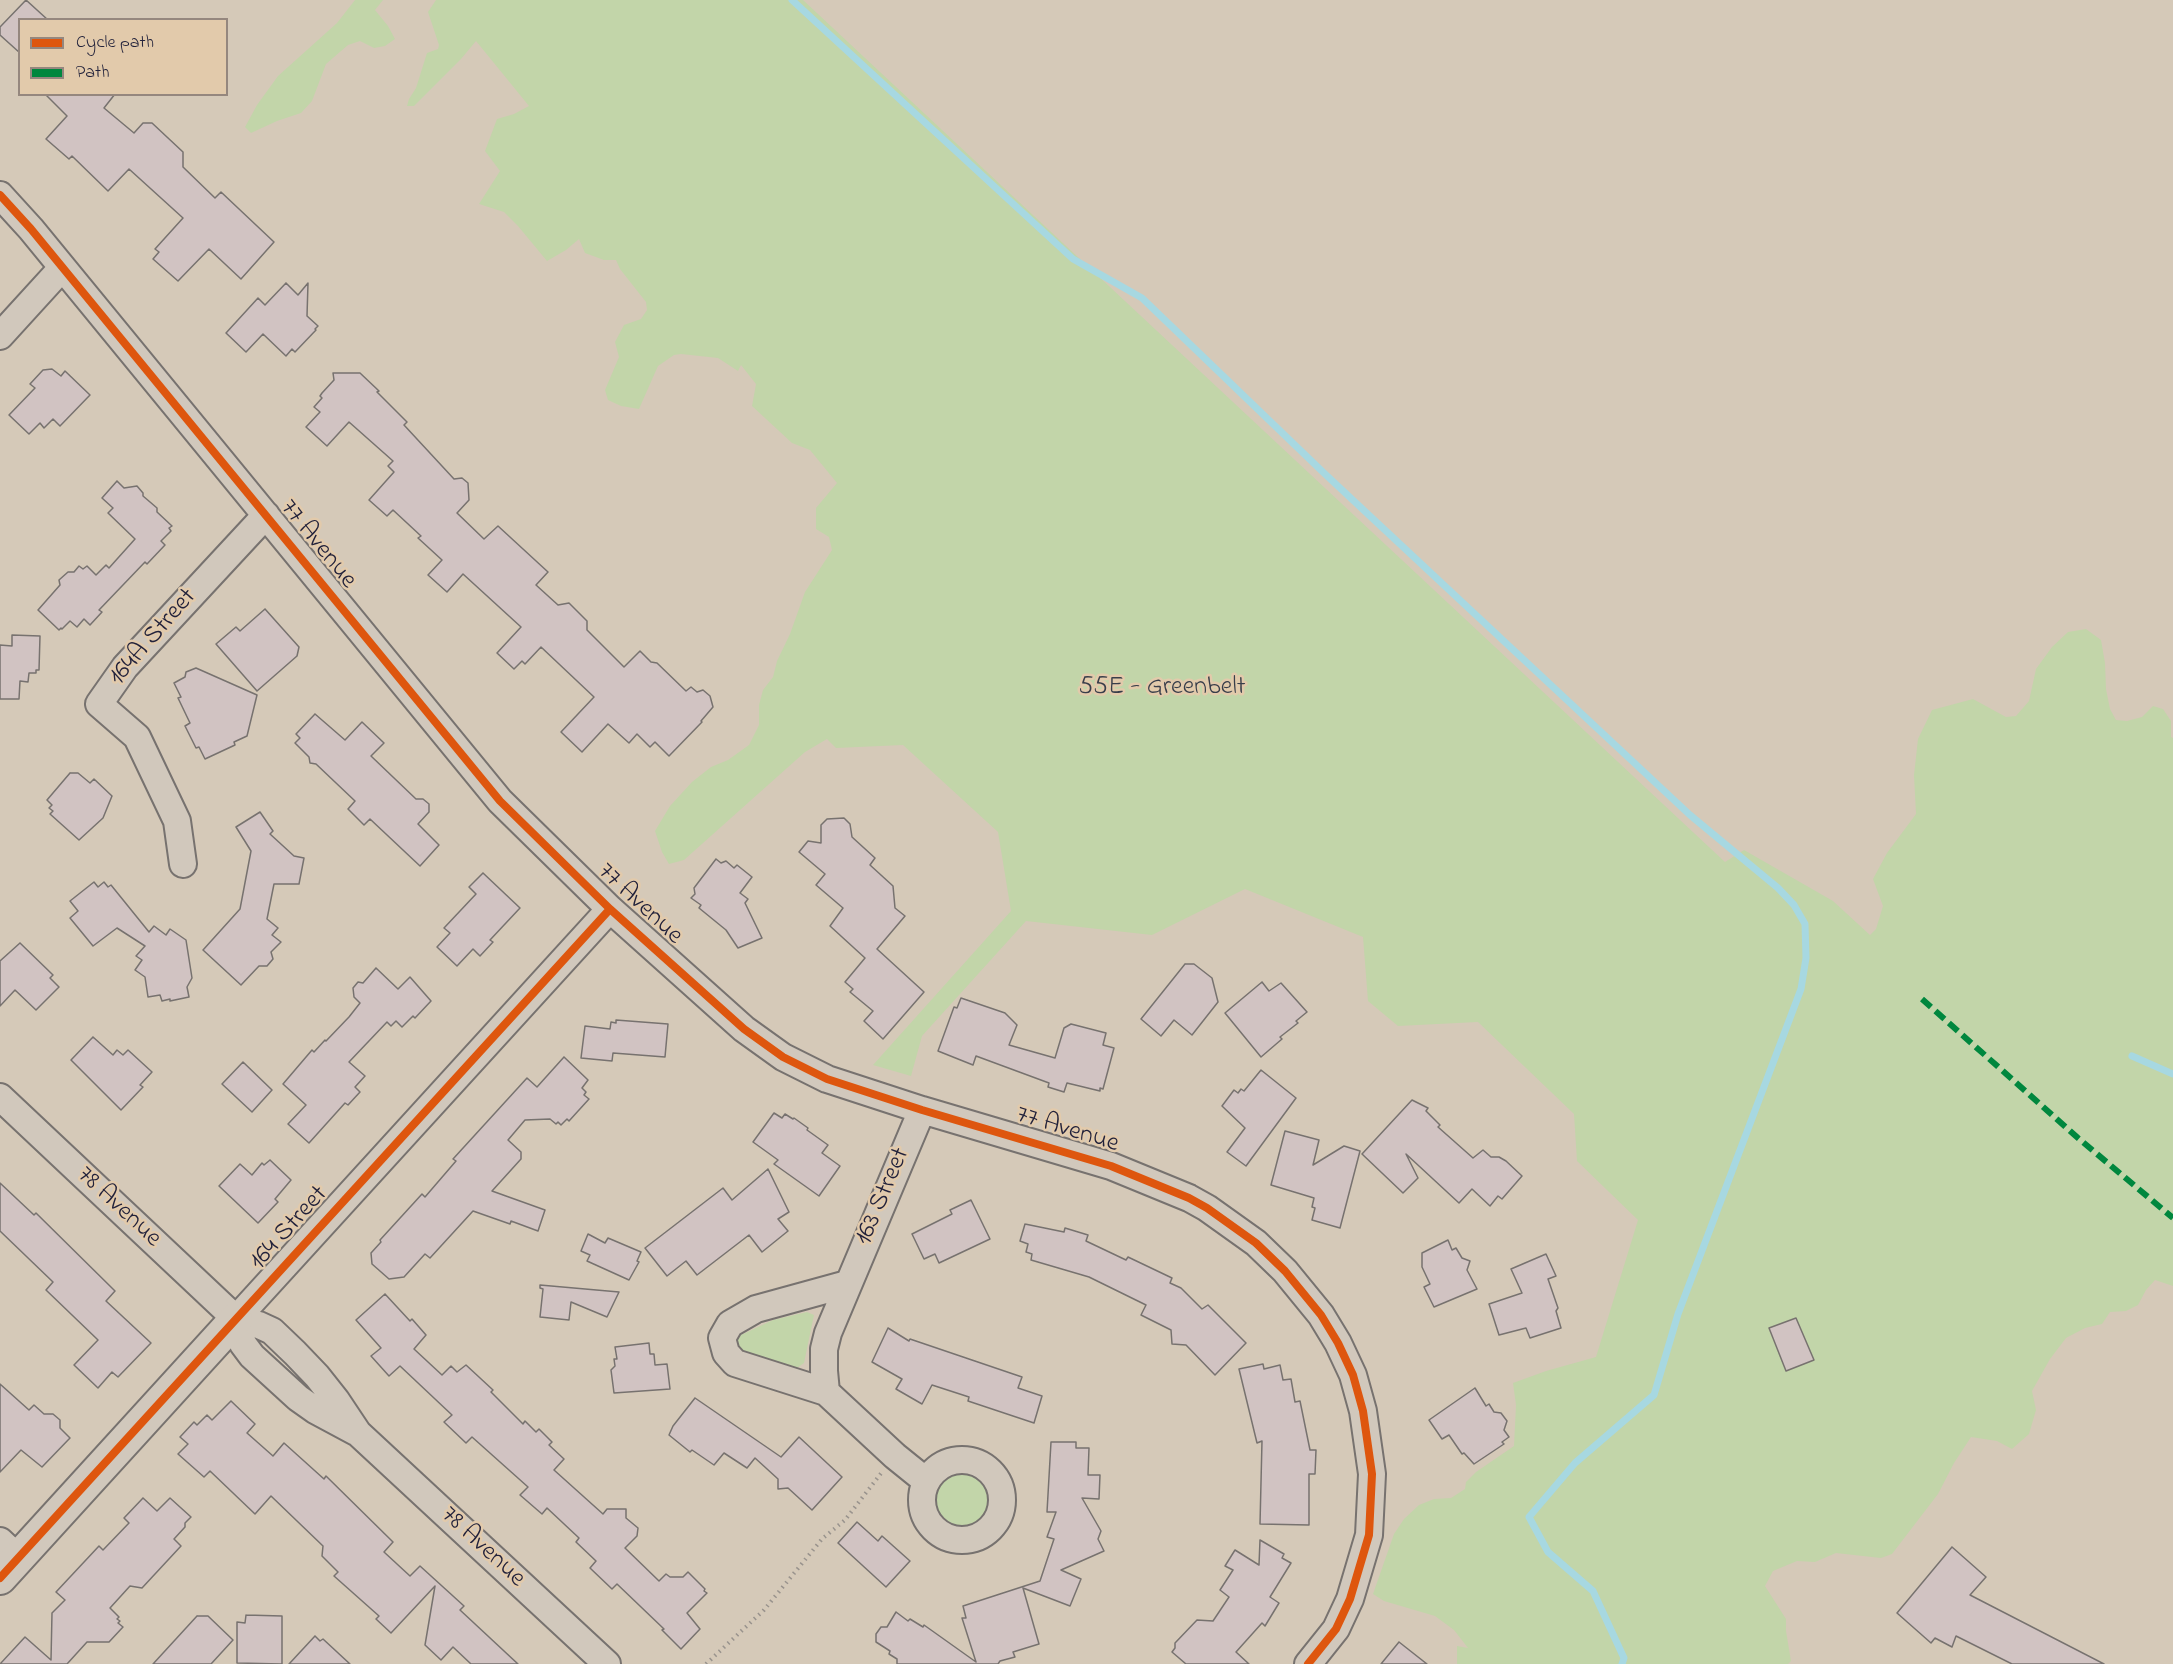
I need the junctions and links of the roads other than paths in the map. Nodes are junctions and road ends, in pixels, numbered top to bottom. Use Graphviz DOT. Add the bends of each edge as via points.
graph roads {
  1 [pos="0,195"];
  2 [pos="62,268"];
  3 [pos="0,336"];
  4 [pos="266,515"];
  5 [pos="183,864"];
  6 [pos="610,909"];
  7 [pos="0,1097"];
  8 [pos="922,1110"];
  9 [pos="847,1284"];
  10 [pos="236,1319"];
  11 [pos="826,1392"];
  12 [pos="926,1481"];
  13 [pos="6,1559"];
  14 [pos="607,1664"];
  15 [pos="1308,1664"];
  1 -- 2 [label="street, 77 Avenue"];
  2 -- 3 [label="street"];
  2 -- 4 [label="street, 77 Avenue"];
  4 -- 5 [label="street, 164A Street" via="125,667 99,704 137,737 177,821"];
  4 -- 6 [label="street, 77 Avenue" via="500,801"];
  6 -- 8 [label="street, 77 Avenue" via="744,1029 783,1057 827,1079"];
  6 -- 10 [label="street, 164 Street"];
  7 -- 10 [label="street, 78 Avenue"];
  8 -- 9 [label="street, 163 Street"];
  8 -- 15 [label="street, 77 Avenue" via="1111,1166 1189,1198 1256,1243 1311,1301 1338,1343 1359,1393 1372,1474 1369,1535 1350,1599 1336,1629"];
  9 -- 11 [label="street, 163 Street" via="828,1333"];
  9 -- 11 [label="street" via="756,1309 730,1324 722,1338 726,1353 735,1363"];
  10 -- 13 [label="street, 164 Street"];
  10 -- 14 [label="street, 78 Avenue" via="272,1331 317,1376 357,1433"];
  11 -- 12 [label="street"];
}
